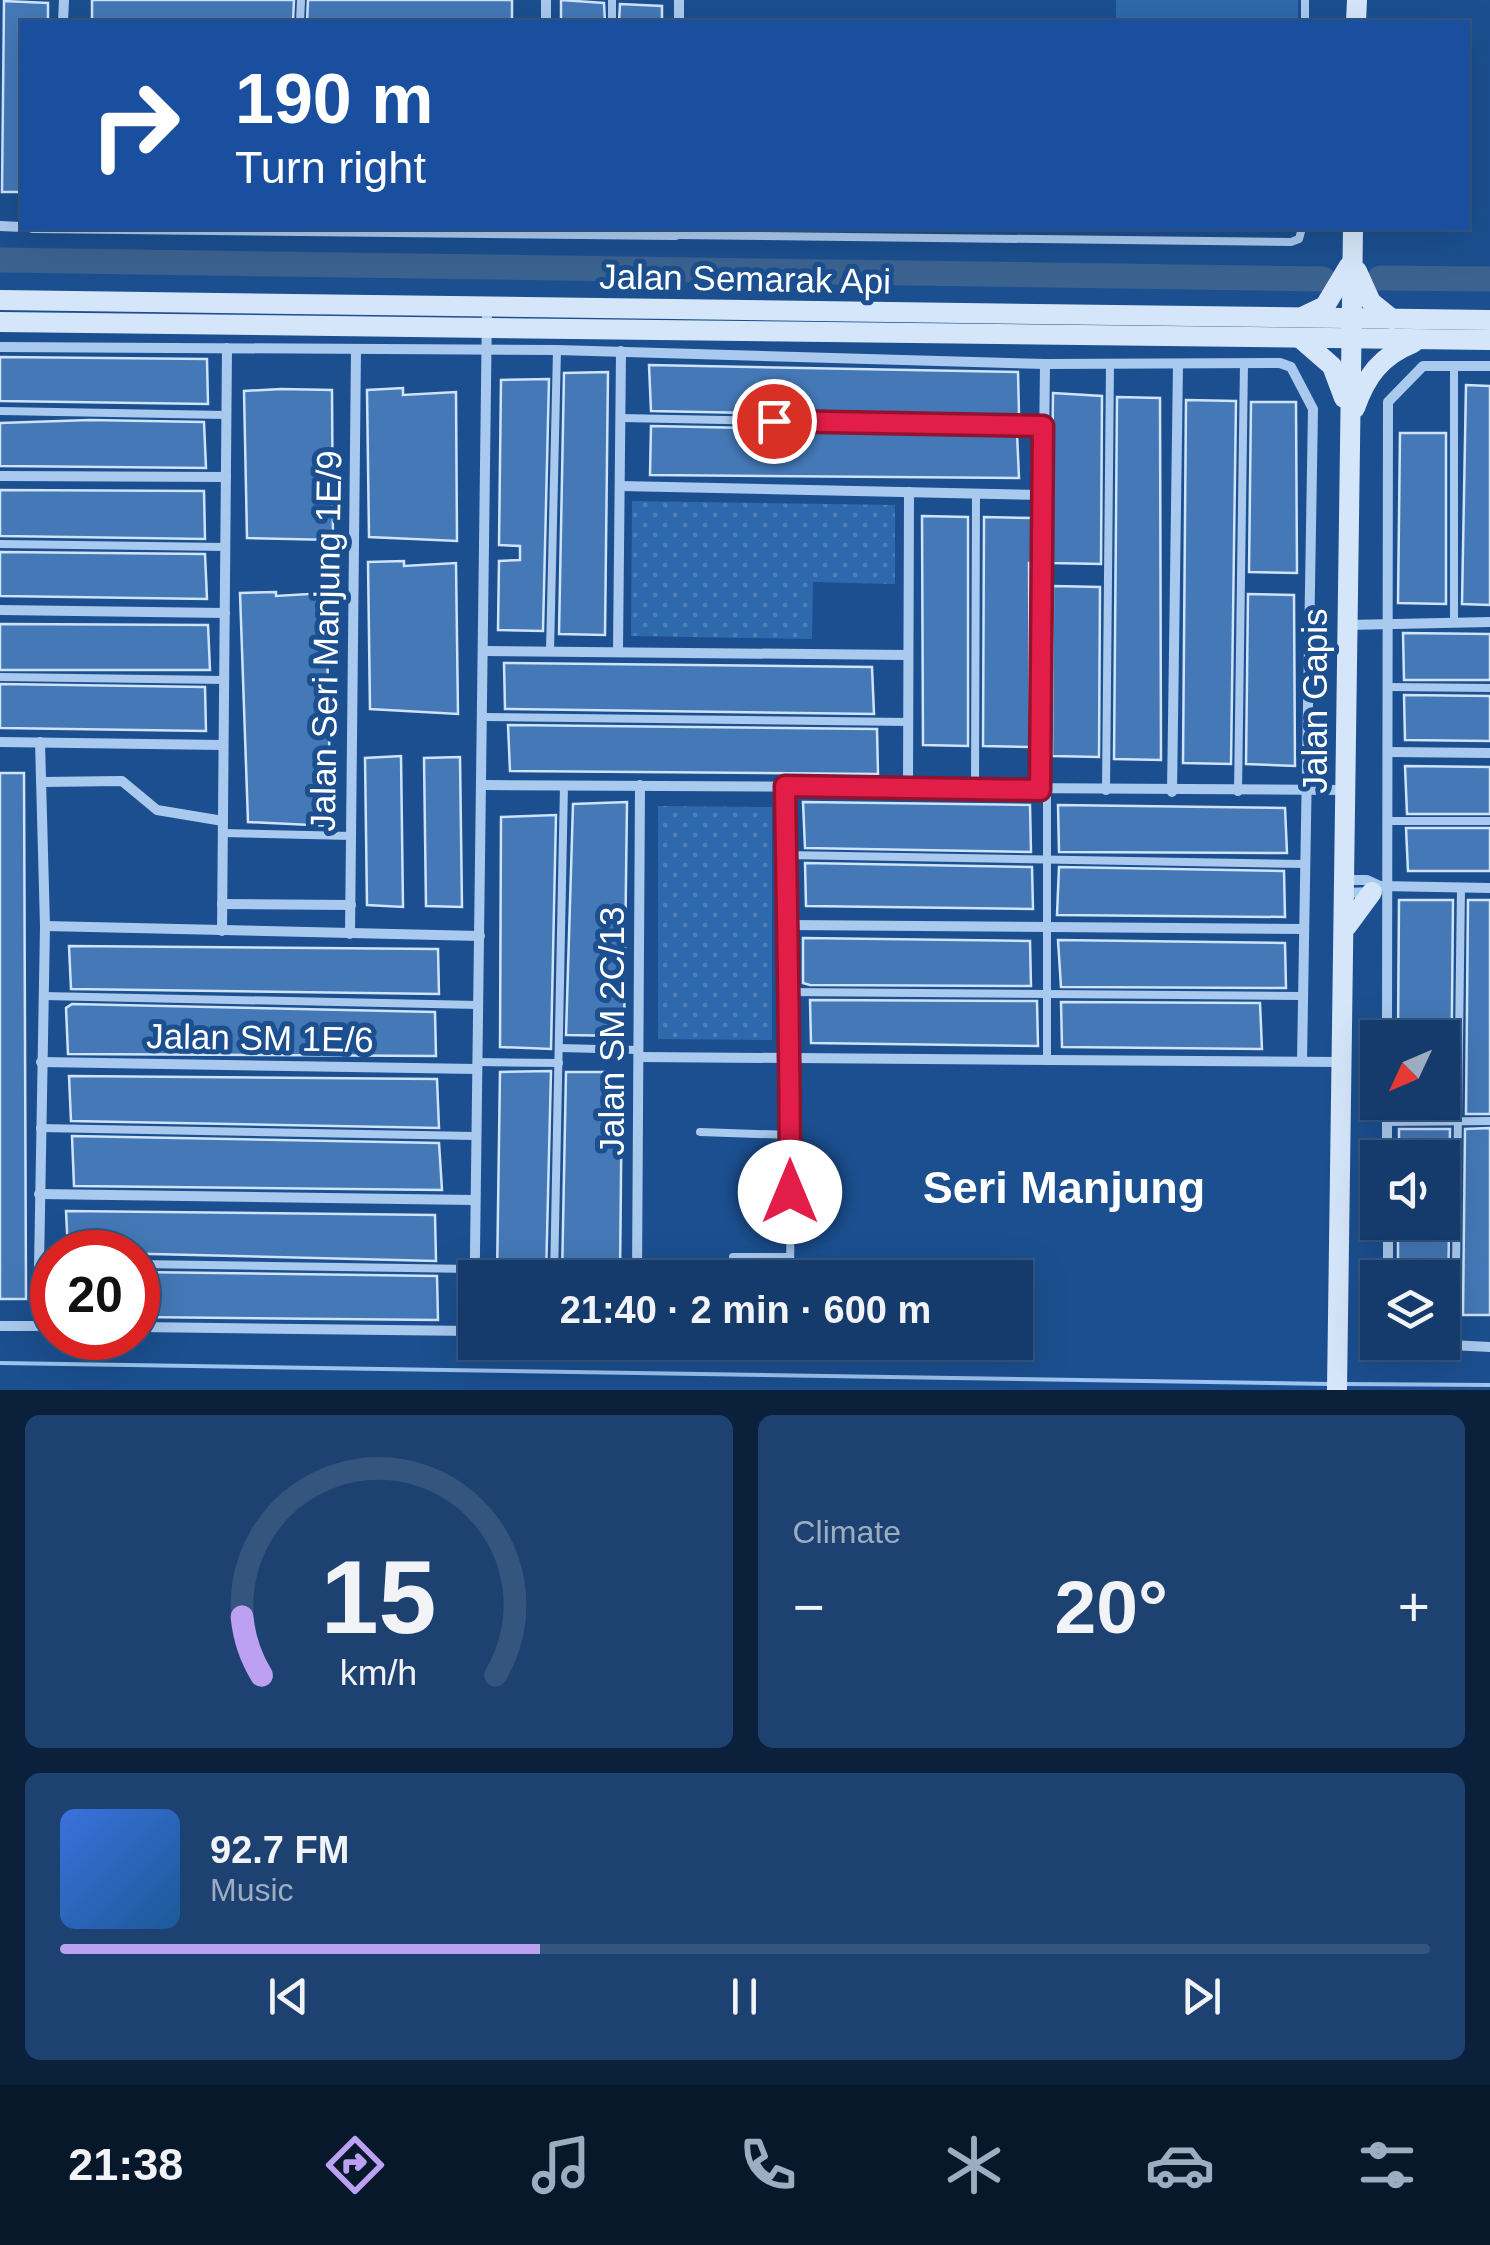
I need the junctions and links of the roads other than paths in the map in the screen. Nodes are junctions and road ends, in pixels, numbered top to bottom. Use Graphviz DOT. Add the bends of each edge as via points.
graph roads {
  1 [pos="543,230"];
  2 [pos="611,230"];
  3 [pos="1301,230"];
  4 [pos="1353,230"];
  5 [pos="676,231"];
  6 [pos="1352,260"];
  7 [pos="0,300"];
  8 [pos="1392,319"];
  9 [pos="1490,320"];
  10 [pos="0,322"];
  11 [pos="1299,328"];
  12 [pos="486,329"];
  13 [pos="1352,329"];
  14 [pos="1419,340"];
  15 [pos="1490,340"];
  16 [pos="0,347"];
  17 [pos="227,348"];
  18 [pos="356,349"];
  19 [pos="557,350"];
  20 [pos="621,351"];
  21 [pos="1244,363"];
  22 [pos="1046,364"];
  23 [pos="1110,364"];
  24 [pos="1178,364"];
  25 [pos="1454,365"];
  26 [pos="1490,366"];
  27 [pos="0,411"];
  28 [pos="226,415"];
  29 [pos="620,418"];
  30 [pos="1350,419"];
  31 [pos="1043,426"];
  32 [pos="0,476"];
  33 [pos="226,478"];
  34 [pos="620,486"];
  35 [pos="909,492"];
  36 [pos="976,493"];
  37 [pos="1041,495"];
  38 [pos="0,544"];
  39 [pos="225,547"];
  40 [pos="0,610"];
  41 [pos="224,613"];
  42 [pos="1454,622"];
  43 [pos="1490,622"];
  44 [pos="1390,623"];
  45 [pos="1347,625"];
  46 [pos="550,650"];
  47 [pos="618,650"];
  48 [pos="486,651"];
  49 [pos="907,655"];
  50 [pos="0,677"];
  51 [pos="224,680"];
  52 [pos="1389,687"];
  53 [pos="1490,688"];
  54 [pos="485,717"];
  55 [pos="908,722"];
  56 [pos="0,742"];
  57 [pos="40,742"];
  58 [pos="223,745"];
  59 [pos="1388,752"];
  60 [pos="1490,752"];
  61 [pos="41,782"];
  62 [pos="484,785"];
  63 [pos="564,785"];
  64 [pos="640,785"];
  65 [pos="785,786"];
  66 [pos="908,788"];
  67 [pos="974,789"];
  68 [pos="1044,790"];
  69 [pos="1346,790"];
  70 [pos="1106,791"];
  71 [pos="1172,792"];
  72 [pos="1238,792"];
  73 [pos="1304,792"];
  74 [pos="1490,820"];
  75 [pos="1387,821"];
  76 [pos="223,827"];
  77 [pos="351,836"];
  78 [pos="786,855"];
  79 [pos="1047,859"];
  80 [pos="1303,864"];
  81 [pos="1366,886"];
  82 [pos="1461,887"];
  83 [pos="1490,888"];
  84 [pos="222,904"];
  85 [pos="351,905"];
  86 [pos="787,925"];
  87 [pos="45,926"];
  88 [pos="1047,927"];
  89 [pos="1303,929"];
  90 [pos="222,931"];
  91 [pos="350,934"];
  92 [pos="480,936"];
  93 [pos="787,992"];
  94 [pos="1048,994"];
  95 [pos="43,996"];
  96 [pos="1302,996"];
  97 [pos="478,1005"];
  98 [pos="1385,1020"];
  99 [pos="559,1048"];
  100 [pos="642,1054"];
  101 [pos="792,1060"];
  102 [pos="1048,1060"];
  103 [pos="42,1062"];
  104 [pos="1302,1062"];
  105 [pos="1341,1062"];
  106 [pos="558,1063"];
  107 [pos="477,1066"];
  108 [pos="1387,1122"];
  109 [pos="1457,1122"];
  110 [pos="1490,1122"];
  111 [pos="40,1128"];
  112 [pos="700,1132"];
  113 [pos="790,1135"];
  114 [pos="475,1136"];
  115 [pos="1387,1140"];
  116 [pos="38,1194"];
  117 [pos="473,1200"];
  118 [pos="38,1230"];
  119 [pos="789,1256"];
  120 [pos="732,1257"];
  121 [pos="474,1260"];
  122 [pos="554,1260"];
  123 [pos="637,1260"];
  124 [pos="789,1260"];
  125 [pos="1456,1260"];
  126 [pos="160,1264"];
  127 [pos="458,1269"];
  128 [pos="0,1326"];
  129 [pos="30,1326"];
  130 [pos="160,1327"];
  131 [pos="458,1331"];
  132 [pos="1460,1346"];
  133 [pos="1490,1347"];
  134 [pos="1337,1385"];
  1 -- 2 [label="street"];
  2 -- 5 [label="street"];
  3 -- 5 [label="lane" via="1292,242"];
  4 -- 6 [label="street, Jalan Gapis"];
  6 -- 8 [label="street" via="1372,302"];
  6 -- 11 [label="street" via="1325,306"];
  6 -- 13 [label="street, Jalan Gapis"];
  7 -- 12 [label="street, Jalan Semarak Api"];
  8 -- 9 [label="street, Jalan Semarak Api"];
  8 -- 13 [label="street, Jalan Semarak Api"];
  10 -- 12 [label="street, Jalan Semarak Api"];
  11 -- 12 [label="street, Jalan Semarak Api"];
  11 -- 13 [label="street, Jalan Semarak Api"];
  11 -- 30 [label="street" via="1332,366"];
  12 -- 18 [label="street"];
  12 -- 19 [label="street"];
  12 -- 48 [label="street"];
  13 -- 14 [label="street, Jalan Semarak Api"];
  13 -- 30 [label="street, Jalan Gapis"];
  14 -- 15 [label="street, Jalan Semarak Api"];
  14 -- 30 [label="street" via="1393,351 1372,372"];
  16 -- 17 [label="street"];
  17 -- 18 [label="street"];
  17 -- 28 [label="street"];
  18 -- 77 [label="street, Jalan Seri Manjung 1E/9"];
  19 -- 20 [label="street"];
  19 -- 46 [label="lane"];
  20 -- 22 [label="street"];
  20 -- 29 [label="street"];
  21 -- 24 [label="street"];
  21 -- 72 [label="lane"];
  21 -- 73 [label="street" via="1291,368 1313,409"];
  22 -- 23 [label="street"];
  22 -- 31 [label="street"];
  23 -- 24 [label="street"];
  23 -- 70 [label="lane"];
  24 -- 71 [label="street"];
  25 -- 26 [label="street"];
  25 -- 42 [label="lane"];
  25 -- 44 [label="street" via="1424,366 1388,402"];
  27 -- 28 [label="lane"];
  28 -- 33 [label="street"];
  29 -- 31 [label="lane"];
  29 -- 34 [label="street"];
  30 -- 45 [label="street, Jalan Gapis"];
  31 -- 37 [label="street"];
  32 -- 33 [label="street"];
  33 -- 39 [label="street"];
  34 -- 35 [label="street"];
  34 -- 47 [label="street"];
  35 -- 36 [label="street"];
  35 -- 49 [label="street"];
  36 -- 37 [label="street"];
  36 -- 67 [label="lane"];
  37 -- 68 [label="street"];
  38 -- 39 [label="lane"];
  39 -- 41 [label="street"];
  40 -- 41 [label="street"];
  41 -- 51 [label="street"];
  42 -- 43 [label="street"];
  42 -- 44 [label="street"];
  44 -- 45 [label="street"];
  44 -- 52 [label="street"];
  45 -- 69 [label="street, Jalan Gapis"];
  46 -- 47 [label="street"];
  46 -- 48 [label="street"];
  47 -- 49 [label="street"];
  48 -- 54 [label="street"];
  49 -- 55 [label="street"];
  50 -- 51 [label="lane"];
  51 -- 58 [label="street"];
  52 -- 53 [label="lane"];
  52 -- 59 [label="street"];
  54 -- 55 [label="lane"];
  54 -- 62 [label="street"];
  55 -- 66 [label="street"];
  56 -- 57 [label="street"];
  57 -- 58 [label="street"];
  57 -- 61 [label="street"];
  58 -- 76 [label="street"];
  59 -- 60 [label="street"];
  59 -- 75 [label="street"];
  61 -- 76 [label="street" via="122,781 157,810"];
  61 -- 87 [label="street"];
  62 -- 63 [label="street"];
  62 -- 92 [label="street"];
  63 -- 64 [label="street"];
  63 -- 99 [label="lane"];
  64 -- 65 [label="street"];
  64 -- 100 [label="street, Jalan SM 2C/13"];
  65 -- 66 [label="street"];
  65 -- 78 [label="street"];
  66 -- 67 [label="street"];
  67 -- 68 [label="street"];
  68 -- 70 [label="street"];
  68 -- 79 [label="lane"];
  69 -- 73 [label="street"];
  69 -- 81 [label="street, Jalan Gapis" via="1346,852"];
  70 -- 71 [label="street"];
  71 -- 72 [label="street"];
  72 -- 73 [label="street"];
  73 -- 80 [label="street"];
  74 -- 75 [label="lane"];
  75 -- 81 [label="street"];
  76 -- 77 [label="lane"];
  76 -- 84 [label="street"];
  77 -- 85 [label="street, Jalan Seri Manjung 1E/9"];
  78 -- 79 [label="lane"];
  78 -- 86 [label="street"];
  79 -- 80 [label="lane"];
  79 -- 88 [label="lane"];
  80 -- 89 [label="street"];
  81 -- 82 [label="street"];
  81 -- 98 [label="street"];
  81 -- 105 [label="street, Jalan Gapis" via="1345,930"];
  82 -- 83 [label="street"];
  82 -- 109 [label="lane"];
  84 -- 85 [label="street"];
  84 -- 90 [label="street"];
  85 -- 91 [label="street, Jalan Seri Manjung 1E/9"];
  86 -- 88 [label="street"];
  86 -- 93 [label="street"];
  87 -- 90 [label="street"];
  87 -- 95 [label="street"];
  88 -- 89 [label="street"];
  88 -- 94 [label="lane"];
  89 -- 96 [label="street"];
  90 -- 91 [label="street"];
  91 -- 92 [label="street"];
  92 -- 97 [label="street"];
  93 -- 94 [label="lane"];
  93 -- 101 [label="street"];
  94 -- 96 [label="lane"];
  94 -- 102 [label="lane"];
  95 -- 97 [label="lane"];
  95 -- 103 [label="street"];
  96 -- 104 [label="street"];
  97 -- 107 [label="street"];
  99 -- 100 [label="lane"];
  99 -- 106 [label="lane"];
  100 -- 101 [label="street"];
  100 -- 123 [label="street, Jalan SM 2C/13"];
  101 -- 102 [label="street"];
  101 -- 113 [label="lane"];
  102 -- 104 [label="street"];
  103 -- 107 [label="street, Jalan SM 1E/6"];
  103 -- 111 [label="street"];
  104 -- 105 [label="street"];
  105 -- 134 [label="street, Jalan Gapis"];
  106 -- 107 [label="lane"];
  106 -- 122 [label="lane"];
  107 -- 114 [label="street"];
  108 -- 109 [label="lane"];
  108 -- 115 [label="street"];
  109 -- 110 [label="lane"];
  109 -- 125 [label="lane"];
  111 -- 114 [label="lane"];
  111 -- 116 [label="street"];
  112 -- 113 [label="lane"];
  113 -- 119 [label="lane"];
  114 -- 117 [label="street"];
  116 -- 117 [label="street"];
  116 -- 118 [label="street"];
  117 -- 121 [label="street"];
  119 -- 120 [label="lane"];
  119 -- 124 [label="lane"];
  126 -- 127 [label="lane"];
  128 -- 129 [label="street"];
  130 -- 131 [label="street"];
  132 -- 133 [label="street"];
}
